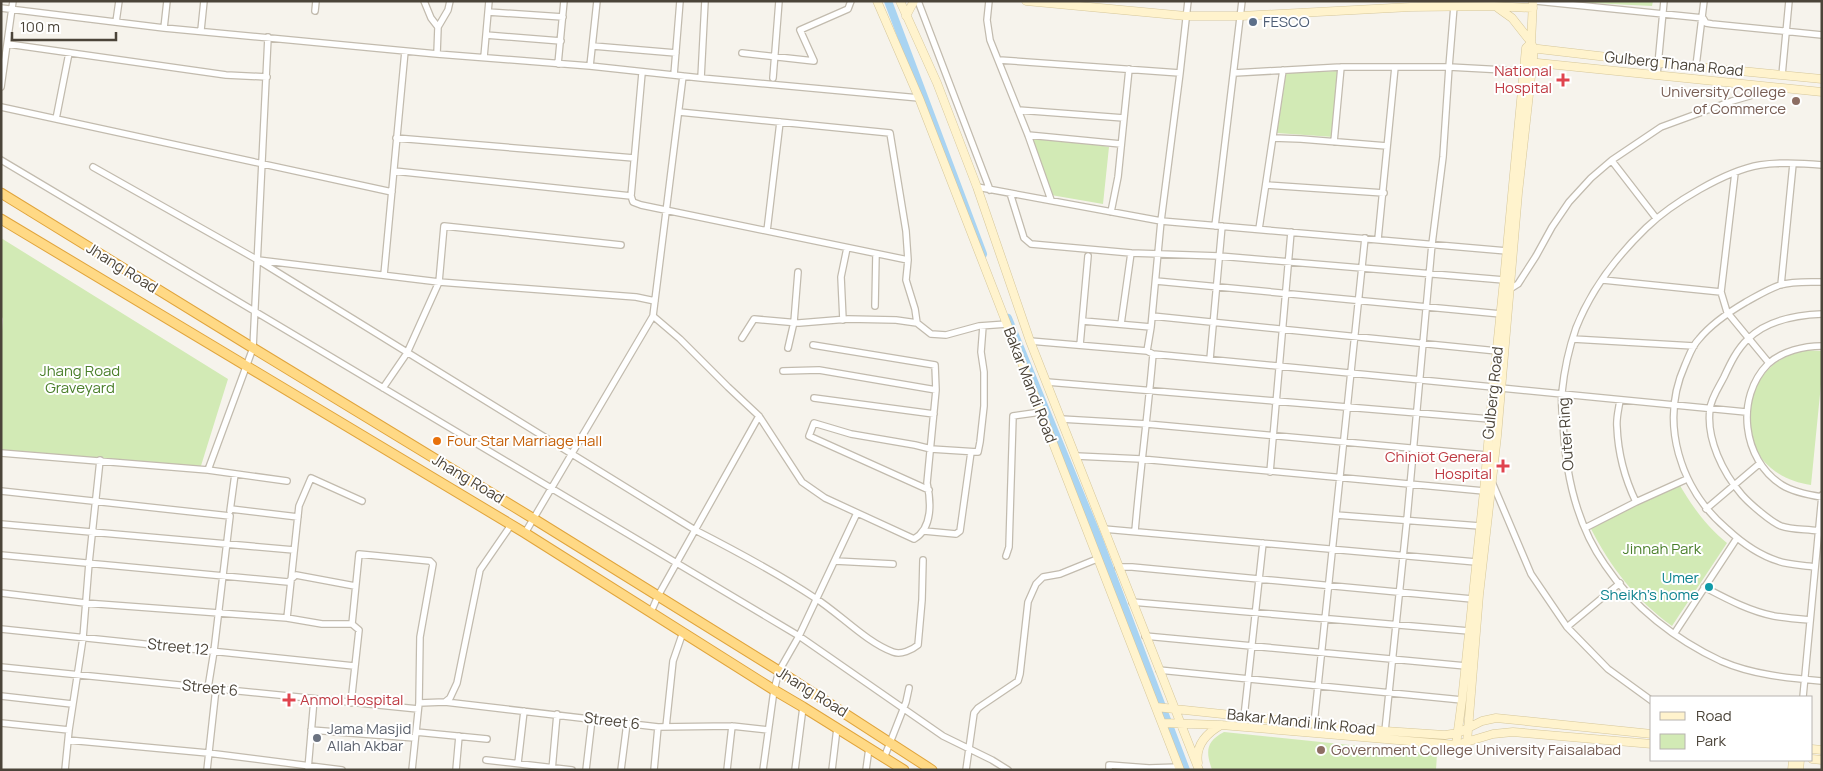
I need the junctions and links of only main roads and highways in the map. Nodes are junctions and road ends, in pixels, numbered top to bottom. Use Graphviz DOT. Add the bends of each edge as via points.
graph roads {
  1 [pos="877,1"];
  2 [pos="900,1"];
  3 [pos="914,1"];
  4 [pos="1026,1"];
  5 [pos="1513,1"];
  6 [pos="1534,3"];
  7 [pos="1411,4"];
  8 [pos="1494,6"];
  9 [pos="906,16"];
  10 [pos="1530,46"];
  11 [pos="1529,62"];
  12 [pos="1822,79"];
  13 [pos="1822,92"];
  14 [pos="1,193"];
  15 [pos="1,219"];
  16 [pos="1506,292"];
  17 [pos="1497,388"];
  18 [pos="1071,443"];
  19 [pos="1055,449"];
  20 [pos="1156,707"];
  21 [pos="1174,709"];
  22 [pos="1163,723"];
  23 [pos="1180,724"];
  24 [pos="1221,725"];
  25 [pos="1468,728"];
  26 [pos="1458,733"];
  27 [pos="1650,734"];
  28 [pos="1467,742"];
  29 [pos="1650,744"];
  30 [pos="1456,745"];
  31 [pos="1180,768"];
  32 [pos="904,770"];
  33 [pos="932,770"];
  34 [pos="1199,770"];
  1 -- 19 [label="main road, Bakar Mandi Road" via="919,98"];
  2 -- 9 [label="main road, Bakar Mandi Road"];
  3 -- 9 [label="main road"];
  4 -- 7 [label="main road" via="1186,16 1240,16"];
  5 -- 8 [label="main road"];
  6 -- 8 [label="main road"];
  6 -- 10 [label="main road, Gulberg Road"];
  7 -- 8 [label="main road"];
  8 -- 10 [label="main road" via="1512,18"];
  9 -- 18 [label="main road, Bakar Mandi Road" via="937,83 1030,341"];
  10 -- 11 [label="main road, Gulberg Road"];
  10 -- 12 [label="main road, Gulberg Thana Road"];
  11 -- 13 [label="main road, Gulberg Thana Road"];
  11 -- 16 [label="main road, Gulberg Road"];
  11 -- 16 [label="main road, Gulberg Road" via="1524,71 1504,280"];
  14 -- 33 [label="highway, Jhang Road" via="534,518"];
  15 -- 32 [label="highway, Jhang Road" via="525,533"];
  16 -- 17 [label="main road, Gulberg Road"];
  16 -- 17 [label="main road, Gulberg Road" via="1501,314"];
  17 -- 25 [label="main road, Gulberg Road"];
  17 -- 26 [label="main road, Gulberg Road" via="1490,418"];
  18 -- 19 [label="main road"];
  18 -- 21 [label="main road, Bakar Mandi Road"];
  19 -- 20 [label="main road, Bakar Mandi Road"];
  20 -- 21 [label="main road, Bakar Mandi link Road"];
  20 -- 22 [label="main road, Bakar Mandi Road"];
  21 -- 23 [label="main road, Bakar Mandi Road"];
  21 -- 26 [label="main road, Bakar Mandi link Road" via="1385,731"];
  22 -- 23 [label="main road, Bakar Mandi link Road"];
  22 -- 31 [label="main road, Bakar Mandi Road"];
  23 -- 24 [label="main road, Bakar Mandi link Road"];
  23 -- 34 [label="main road, Bakar Mandi Road"];
  24 -- 30 [label="main road, Bakar Mandi link Road"];
  24 -- 34 [label="main road" via="1208,732 1200,744"];
  25 -- 26 [label="main road, Bakar Mandi link Road"];
  25 -- 27 [label="main road, Bakar Mandi link Road" via="1496,718"];
  25 -- 28 [label="main road, Gulberg Road"];
  26 -- 30 [label="main road, Gulberg Road"];
  28 -- 29 [label="main road, Bakar Mandi link Road" via="1513,732"];
  28 -- 30 [label="main road, Bakar Mandi link Road"];
}
